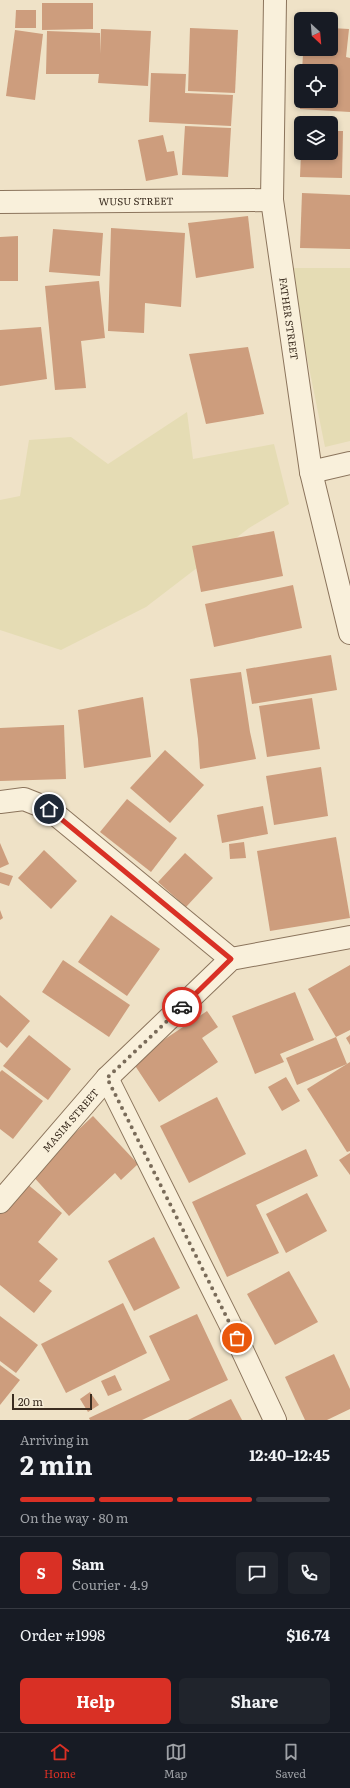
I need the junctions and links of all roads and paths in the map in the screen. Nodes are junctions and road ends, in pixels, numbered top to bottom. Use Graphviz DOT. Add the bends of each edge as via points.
graph roads {
  1 [pos="275,0"];
  2 [pos="272,200"];
  3 [pos="0,202"];
  4 [pos="350,463"];
  5 [pos="312,472"];
  6 [pos="350,633"];
  7 [pos="0,802"];
  8 [pos="350,937"];
  9 [pos="231,959"];
  10 [pos="107,1078"];
  11 [pos="0,1202"];
  12 [pos="275,1420"];
  1 -- 2 [label="street, FATHER STREET"];
  2 -- 3 [label="street, WUSU STREET"];
  2 -- 5 [label="street, FATHER STREET"];
  4 -- 5 [label="street"];
  5 -- 6 [label="street, FATHER STREET"];
  7 -- 9 [label="street" via="24,800 49,809"];
  8 -- 9 [label="street"];
  9 -- 10 [label="street, MASIM STREET"];
  10 -- 11 [label="street, MASIM STREET"];
  10 -- 12 [label="street"];
}
